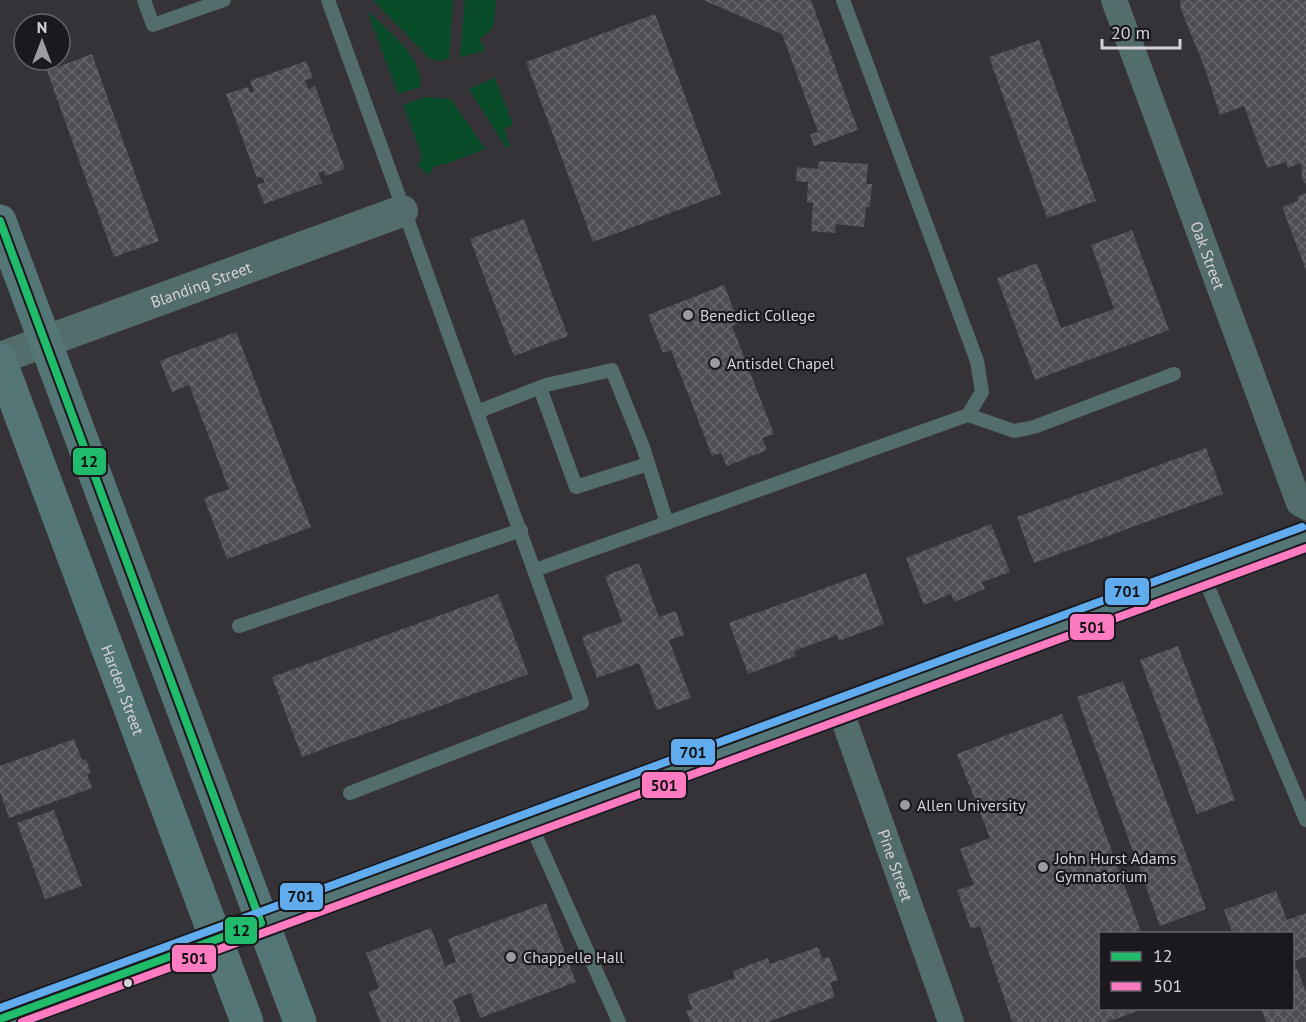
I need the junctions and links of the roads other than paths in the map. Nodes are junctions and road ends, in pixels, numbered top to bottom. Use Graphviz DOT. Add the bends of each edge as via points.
graph roads {
  1 [pos="144,0"];
  2 [pos="224,0"];
  3 [pos="328,0"];
  4 [pos="843,0"];
  5 [pos="1114,0"];
  6 [pos="402,211"];
  7 [pos="0,221"];
  8 [pos="44,342"];
  9 [pos="0,359"];
  10 [pos="1173,374"];
  11 [pos="540,388"];
  12 [pos="477,412"];
  13 [pos="968,415"];
  14 [pos="648,464"];
  15 [pos="1306,507"];
  16 [pos="667,523"];
  17 [pos="521,530"];
  18 [pos="1306,537"];
  19 [pos="535,570"];
  20 [pos="1203,575"];
  21 [pos="239,626"];
  22 [pos="840,709"];
  23 [pos="350,793"];
  24 [pos="1306,820"];
  25 [pos="530,823"];
  26 [pos="261,923"];
  27 [pos="214,940"];
  28 [pos="0,1019"];
  29 [pos="247,1022"];
  30 [pos="300,1022"];
  31 [pos="619,1022"];
  32 [pos="951,1022"];
  1 -- 2 [label="lane" via="153,25"];
  3 -- 6 [label="lane"];
  4 -- 13 [label="lane" via="977,361 982,392"];
  5 -- 15 [label="street, Oak Street" via="1299,503"];
  6 -- 8 [label="street, Blanding Street"];
  6 -- 12 [label="lane"];
  7 -- 8 [label="main road"];
  8 -- 9 [label="street, Blanding Street"];
  8 -- 26 [label="main road"];
  9 -- 27 [label="main road, Harden Street"];
  10 -- 13 [label="lane" via="1014,431"];
  11 -- 12 [label="lane"];
  11 -- 14 [label="lane" via="612,370"];
  11 -- 14 [label="lane" via="576,488"];
  12 -- 17 [label="lane"];
  13 -- 16 [label="lane"];
  14 -- 16 [label="lane"];
  16 -- 19 [label="lane"];
  17 -- 19 [label="lane"];
  17 -- 21 [label="lane"];
  18 -- 20 [label="main road"];
  19 -- 23 [label="lane" via="582,703"];
  20 -- 22 [label="main road"];
  20 -- 24 [label="lane"];
  22 -- 25 [label="main road"];
  22 -- 32 [label="street, Pine Street"];
  25 -- 26 [label="main road"];
  25 -- 31 [label="lane"];
  26 -- 27 [label="main road"];
  26 -- 30 [label="main road"];
  27 -- 28 [label="main road"];
  27 -- 29 [label="main road, Harden Street"];
}
